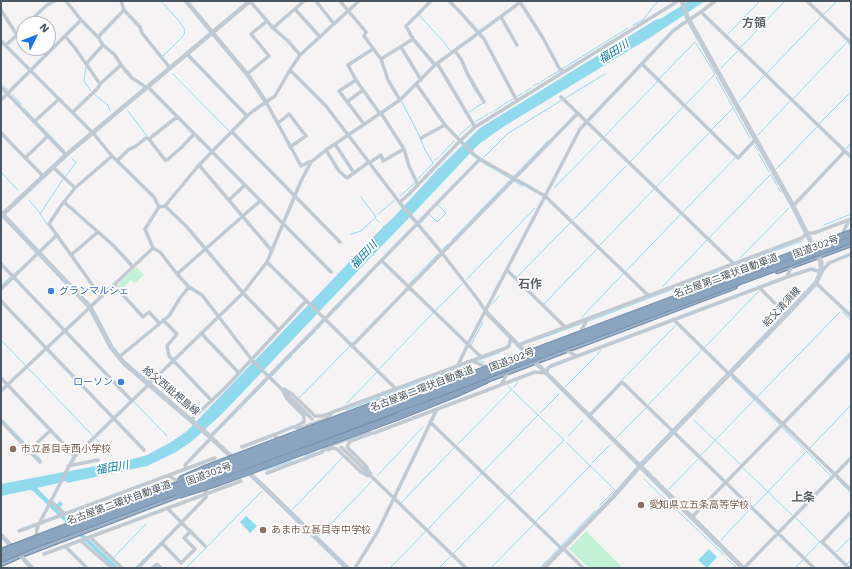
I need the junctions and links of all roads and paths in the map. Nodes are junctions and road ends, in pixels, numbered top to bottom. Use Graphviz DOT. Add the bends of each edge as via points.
graph roads {
  1 [pos="54,1"];
  2 [pos="66,1"];
  3 [pos="121,1"];
  4 [pos="186,1"];
  5 [pos="250,1"];
  6 [pos="304,1"];
  7 [pos="316,1"];
  8 [pos="340,1"];
  9 [pos="359,1"];
  10 [pos="431,1"];
  11 [pos="449,1"];
  12 [pos="678,1"];
  13 [pos="682,1"];
  14 [pos="715,1"];
  15 [pos="807,1"];
  16 [pos="521,2"];
  17 [pos="295,9"];
  18 [pos="1,10"];
  19 [pos="124,10"];
  20 [pos="349,11"];
  21 [pos="701,12"];
  22 [pos="35,16"];
  23 [pos="501,17"];
  24 [pos="688,18"];
  25 [pos="81,20"];
  26 [pos="267,20"];
  27 [pos="334,24"];
  28 [pos="273,28"];
  29 [pos="16,33"];
  30 [pos="212,33"];
  31 [pos="479,33"];
  32 [pos="16,36"];
  33 [pos="65,36"];
  34 [pos="98,37"];
  35 [pos="320,37"];
  36 [pos="414,39"];
  37 [pos="1,41"];
  38 [pos="56,44"];
  39 [pos="851,44"];
  40 [pos="6,45"];
  41 [pos="103,45"];
  42 [pos="517,46"];
  43 [pos="401,47"];
  44 [pos="373,49"];
  45 [pos="455,50"];
  46 [pos="187,54"];
  47 [pos="300,55"];
  48 [pos="45,56"];
  49 [pos="381,59"];
  50 [pos="86,64"];
  51 [pos="436,64"];
  52 [pos="642,64"];
  53 [pos="121,65"];
  54 [pos="170,68"];
  55 [pos="32,70"];
  56 [pos="290,70"];
  57 [pos="563,72"];
  58 [pos="247,74"];
  59 [pos="356,80"];
  60 [pos="421,80"];
  61 [pos="100,84"];
  62 [pos="417,85"];
  63 [pos="1,87"];
  64 [pos="147,88"];
  65 [pos="363,90"];
  66 [pos="8,94"];
  67 [pos="561,97"];
  68 [pos="59,99"];
  69 [pos="1,100"];
  70 [pos="400,100"];
  71 [pos="516,101"];
  72 [pos="266,102"];
  73 [pos="347,102"];
  74 [pos="484,102"];
  75 [pos="73,112"];
  76 [pos="578,113"];
  77 [pos="380,114"];
  78 [pos="247,116"];
  79 [pos="177,117"];
  80 [pos="586,121"];
  81 [pos="34,122"];
  82 [pos="278,123"];
  83 [pos="364,124"];
  84 [pos="445,125"];
  85 [pos="475,128"];
  86 [pos="232,132"];
  87 [pos="1,133"];
  88 [pos="93,133"];
  89 [pos="194,134"];
  90 [pos="348,135"];
  91 [pos="48,136"];
  92 [pos="421,138"];
  93 [pos="149,139"];
  94 [pos="755,140"];
  95 [pos="460,141"];
  96 [pos="336,144"];
  97 [pos="290,147"];
  98 [pos="404,149"];
  99 [pos="326,150"];
  100 [pos="845,151"];
  101 [pos="212,152"];
  102 [pos="66,155"];
  103 [pos="112,156"];
  104 [pos="851,157"];
  105 [pos="25,158"];
  106 [pos="480,159"];
  107 [pos="117,161"];
  108 [pos="312,162"];
  109 [pos="369,162"];
  110 [pos="199,165"];
  111 [pos="53,166"];
  112 [pos="354,173"];
  113 [pos="43,176"];
  114 [pos="514,178"];
  115 [pos="245,185"];
  116 [pos="418,185"];
  117 [pos="75,188"];
  118 [pos="296,196"];
  119 [pos="545,196"];
  120 [pos="229,200"];
  121 [pos="260,201"];
  122 [pos="64,202"];
  123 [pos="400,203"];
  124 [pos="165,206"];
  125 [pos="793,206"];
  126 [pos="159,207"];
  127 [pos="2,214"];
  128 [pos="243,216"];
  129 [pos="850,219"];
  130 [pos="284,224"];
  131 [pos="417,224"];
  132 [pos="98,232"];
  133 [pos="807,233"];
  134 [pos="851,233"];
  135 [pos="57,235"];
  136 [pos="340,242"];
  137 [pos="851,242"];
  138 [pos="153,248"];
  139 [pos="206,249"];
  140 [pos="836,249"];
  141 [pos="272,251"];
  142 [pos="39,253"];
  143 [pos="442,253"];
  144 [pos="851,254"];
  145 [pos="71,255"];
  146 [pos="757,255"];
  147 [pos="819,255"];
  148 [pos="382,261"];
  149 [pos="267,262"];
  150 [pos="1,264"];
  151 [pos="733,264"];
  152 [pos="792,265"];
  153 [pos="133,267"];
  154 [pos="785,268"];
  155 [pos="506,270"];
  156 [pos="331,272"];
  157 [pos="821,272"];
  158 [pos="177,274"];
  159 [pos="13,277"];
  160 [pos="787,277"];
  161 [pos="816,283"];
  162 [pos="114,285"];
  163 [pos="189,287"];
  164 [pos="409,287"];
  165 [pos="758,287"];
  166 [pos="1,289"];
  167 [pos="243,293"];
  168 [pos="648,295"];
  169 [pos="101,297"];
  170 [pos="1,301"];
  171 [pos="307,301"];
  172 [pos="90,307"];
  173 [pos="486,312"];
  174 [pos="786,315"];
  175 [pos="219,316"];
  176 [pos="851,316"];
  177 [pos="324,318"];
  178 [pos="588,318"];
  179 [pos="673,319"];
  180 [pos="163,320"];
  181 [pos="159,323"];
  182 [pos="565,327"];
  183 [pos="279,330"];
  184 [pos="64,331"];
  185 [pos="201,333"];
  186 [pos="511,338"];
  187 [pos="468,344"];
  188 [pos="518,345"];
  189 [pos="352,346"];
  190 [pos="573,347"];
  191 [pos="46,348"];
  192 [pos="564,350"];
  193 [pos="851,354"];
  194 [pos="577,356"];
  195 [pos="119,357"];
  196 [pos="481,357"];
  197 [pos="252,359"];
  198 [pos="174,360"];
  199 [pos="472,361"];
  200 [pos="534,362"];
  201 [pos="458,365"];
  202 [pos="237,371"];
  203 [pos="509,371"];
  204 [pos="546,373"];
  205 [pos="501,374"];
  206 [pos="730,374"];
  207 [pos="268,376"];
  208 [pos="1,378"];
  209 [pos="486,380"];
  210 [pos="149,384"];
  211 [pos="7,385"];
  212 [pos="501,385"];
  213 [pos="469,386"];
  214 [pos="280,387"];
  215 [pos="396,389"];
  216 [pos="1,390"];
  217 [pos="212,401"];
  218 [pos="132,402"];
  219 [pos="436,409"];
  220 [pos="334,412"];
  221 [pos="588,416"];
  222 [pos="114,418"];
  223 [pos="312,419"];
  224 [pos="1,420"];
  225 [pos="191,420"];
  226 [pos="430,422"];
  227 [pos="782,424"];
  228 [pos="293,427"];
  229 [pos="50,430"];
  230 [pos="673,432"];
  231 [pos="374,433"];
  232 [pos="276,434"];
  233 [pos="210,436"];
  234 [pos="242,446"];
  235 [pos="341,447"];
  236 [pos="29,450"];
  237 [pos="144,450"];
  238 [pos="291,452"];
  239 [pos="321,452"];
  240 [pos="75,456"];
  241 [pos="215,458"];
  242 [pos="276,458"];
  243 [pos="851,458"];
  244 [pos="98,460"];
  245 [pos="302,460"];
  246 [pos="40,462"];
  247 [pos="640,466"];
  248 [pos="68,467"];
  249 [pos="186,469"];
  250 [pos="245,470"];
  251 [pos="267,473"];
  252 [pos="835,475"];
  253 [pos="169,476"];
  254 [pos="373,479"];
  255 [pos="241,481"];
  256 [pos="726,482"];
  257 [pos="210,483"];
  258 [pos="191,490"];
  259 [pos="851,490"];
  260 [pos="204,495"];
  261 [pos="394,498"];
  262 [pos="51,501"];
  263 [pos="124,505"];
  264 [pos="168,508"];
  265 [pos="851,512"];
  266 [pos="64,514"];
  267 [pos="116,514"];
  268 [pos="692,518"];
  269 [pos="182,522"];
  270 [pos="39,524"];
  271 [pos="19,531"];
  272 [pos="191,532"];
  273 [pos="778,533"];
  274 [pos="2,537"];
  275 [pos="89,538"];
  276 [pos="59,540"];
  277 [pos="81,540"];
  278 [pos="162,543"];
  279 [pos="66,546"];
  280 [pos="206,546"];
  281 [pos="34,549"];
  282 [pos="562,549"];
  283 [pos="1,552"];
  284 [pos="44,554"];
  285 [pos="19,555"];
  286 [pos="1,559"];
  287 [pos="1,563"];
  288 [pos="115,563"];
  289 [pos="851,563"];
  290 [pos="111,567"];
  291 [pos="847,567"];
  292 [pos="32,568"];
  293 [pos="88,568"];
  294 [pos="122,568"];
  295 [pos="138,568"];
  296 [pos="152,568"];
  297 [pos="161,568"];
  298 [pos="347,568"];
  299 [pos="355,568"];
  300 [pos="466,568"];
  301 [pos="544,568"];
  302 [pos="583,568"];
  303 [pos="744,568"];
  304 [pos="814,568"];
  1 -- 22 [label="street"];
  2 -- 25 [label="street"];
  3 -- 19 [label="street"];
  4 -- 30 [label="street"];
  5 -- 26 [label="street"];
  5 -- 30 [label="street"];
  6 -- 17 [label="street"];
  7 -- 27 [label="street"];
  8 -- 20 [label="street"];
  9 -- 20 [label="street"];
  10 -- 36 [label="street" via="406,25"];
  11 -- 31 [label="street"];
  12 -- 57 [label="street"];
  13 -- 24 [label="main road"];
  14 -- 21 [label="street"];
  15 -- 39 [label="street"];
  16 -- 23 [label="street"];
  16 -- 57 [label="street"];
  17 -- 28 [label="street"];
  17 -- 35 [label="street"];
  18 -- 29 [label="street"];
  19 -- 34 [label="street"];
  19 -- 54 [label="street"];
  20 -- 27 [label="street"];
  20 -- 44 [label="street" via="366,32 364,36"];
  21 -- 24 [label="street"];
  21 -- 100 [label="street"];
  23 -- 31 [label="street"];
  23 -- 42 [label="street"];
  24 -- 52 [label="street"];
  24 -- 94 [label="main road"];
  25 -- 33 [label="street"];
  25 -- 34 [label="street"];
  26 -- 28 [label="street"];
  26 -- 58 [label="street" via="251,34 269,56"];
  27 -- 35 [label="street"];
  28 -- 47 [label="street"];
  30 -- 46 [label="street"];
  30 -- 58 [label="street"];
  31 -- 45 [label="street"];
  31 -- 71 [label="street"];
  32 -- 40 [label="street"];
  33 -- 38 [label="street"];
  33 -- 50 [label="street"];
  34 -- 41 [label="street"];
  35 -- 47 [label="street"];
  36 -- 43 [label="street"];
  36 -- 51 [label="street"];
  37 -- 40 [label="street"];
  40 -- 55 [label="street"];
  41 -- 50 [label="street"];
  41 -- 53 [label="street" via="115,55"];
  43 -- 49 [label="street"];
  43 -- 60 [label="street"];
  44 -- 49 [label="street"];
  44 -- 59 [label="street" via="348,64"];
  45 -- 51 [label="street"];
  45 -- 74 [label="street"];
  46 -- 54 [label="street"];
  46 -- 78 [label="street"];
  47 -- 56 [label="street"];
  48 -- 55 [label="street"];
  49 -- 70 [label="street" via="388,80"];
  50 -- 61 [label="street"];
  51 -- 60 [label="street"];
  51 -- 85 [label="street"];
  52 -- 80 [label="street"];
  52 -- 94 [label="street" via="738,158"];
  53 -- 61 [label="street"];
  53 -- 64 [label="street" via="132,78"];
  54 -- 64 [label="street"];
  55 -- 66 [label="street"];
  55 -- 68 [label="street"];
  56 -- 72 [label="street" via="275,96"];
  56 -- 90 [label="street" via="326,106"];
  57 -- 71 [label="street"];
  58 -- 72 [label="street"];
  59 -- 65 [label="street"];
  59 -- 73 [label="street" via="339,92"];
  60 -- 62 [label="street"];
  61 -- 75 [label="street"];
  62 -- 70 [label="street"];
  62 -- 84 [label="street"];
  63 -- 66 [label="street"];
  64 -- 79 [label="street"];
  64 -- 88 [label="street"];
  65 -- 73 [label="street"];
  65 -- 77 [label="street"];
  66 -- 69 [label="street"];
  66 -- 81 [label="street"];
  67 -- 76 [label="street"];
  68 -- 75 [label="street"];
  68 -- 81 [label="street"];
  70 -- 77 [label="street"];
  71 -- 85 [label="street"];
  72 -- 78 [label="street"];
  72 -- 82 [label="street"];
  73 -- 83 [label="street"];
  75 -- 88 [label="street"];
  76 -- 80 [label="street"];
  76 -- 114 [label="street"];
  77 -- 83 [label="street"];
  77 -- 98 [label="street"];
  78 -- 86 [label="street"];
  79 -- 89 [label="street"];
  79 -- 93 [label="street"];
  80 -- 119 [label="street"];
  80 -- 151 [label="street"];
  81 -- 91 [label="street"];
  82 -- 97 [label="street"];
  82 -- 97 [label="street" via="289,114 306,136"];
  83 -- 90 [label="street"];
  84 -- 92 [label="street"];
  84 -- 95 [label="street"];
  85 -- 95 [label="street"];
  86 -- 101 [label="street"];
  86 -- 118 [label="street"];
  87 -- 105 [label="street"];
  88 -- 102 [label="street"];
  88 -- 103 [label="street"];
  89 -- 93 [label="street" via="167,160"];
  89 -- 101 [label="street"];
  90 -- 96 [label="street"];
  90 -- 109 [label="street"];
  91 -- 102 [label="street"];
  91 -- 105 [label="street"];
  93 -- 107 [label="street" via="146,138 128,150"];
  94 -- 125 [label="main road"];
  95 -- 106 [label="street"];
  95 -- 116 [label="street"];
  96 -- 99 [label="street"];
  96 -- 112 [label="street"];
  97 -- 108 [label="street" via="301,166"];
  98 -- 109 [label="street" via="383,160 381,155"];
  98 -- 116 [label="street"];
  99 -- 108 [label="street"];
  99 -- 112 [label="street" via="339,171 347,178"];
  100 -- 104 [label="street"];
  100 -- 125 [label="street"];
  101 -- 110 [label="street"];
  101 -- 115 [label="street"];
  102 -- 111 [label="street"];
  103 -- 107 [label="street"];
  103 -- 117 [label="street"];
  105 -- 113 [label="street"];
  106 -- 114 [label="street"];
  106 -- 131 [label="street"];
  107 -- 126 [label="street" via="154,197"];
  108 -- 118 [label="street"];
  109 -- 112 [label="street"];
  109 -- 123 [label="street"];
  110 -- 120 [label="street"];
  110 -- 124 [label="street"];
  111 -- 113 [label="street"];
  111 -- 117 [label="street"];
  113 -- 127 [label="street"];
  114 -- 119 [label="street"];
  114 -- 143 [label="street"];
  115 -- 120 [label="street"];
  115 -- 121 [label="street"];
  116 -- 123 [label="street"];
  117 -- 122 [label="street"];
  118 -- 130 [label="street"];
  118 -- 136 [label="street"];
  119 -- 155 [label="street"];
  119 -- 168 [label="street"];
  120 -- 128 [label="street"];
  121 -- 128 [label="street"];
  121 -- 130 [label="street"];
  122 -- 132 [label="street"];
  122 -- 135 [label="street" via="49,224"];
  123 -- 131 [label="street"];
  124 -- 126 [label="street"];
  124 -- 139 [label="street"];
  125 -- 133 [label="main road"];
  126 -- 138 [label="street" via="145,229"];
  127 -- 142 [label="main road, 給父西枇杷島線"];
  128 -- 139 [label="street"];
  128 -- 141 [label="street"];
  129 -- 133 [label="street" via="814,233"];
  129 -- 140 [label="street"];
  130 -- 141 [label="street"];
  130 -- 156 [label="street"];
  131 -- 143 [label="street"];
  131 -- 148 [label="street"];
  132 -- 145 [label="street"];
  132 -- 153 [label="street"];
  133 -- 146 [label="street" via="802,238"];
  133 -- 147 [label="main road"];
  134 -- 263 [label="highway, 名古屋第二環状自動車道, bridge"];
  135 -- 142 [label="street"];
  135 -- 145 [label="street"];
  137 -- 140 [label="highway, 国道302号"];
  137 -- 267 [label="highway, 名古屋第二環状自動車道, bridge"];
  138 -- 153 [label="street"];
  138 -- 158 [label="street" via="160,252"];
  139 -- 158 [label="street"];
  139 -- 167 [label="street"];
  140 -- 147 [label="highway, 国道302号"];
  141 -- 149 [label="street"];
  142 -- 159 [label="street"];
  142 -- 172 [label="main road, 給父西枇杷島線"];
  143 -- 164 [label="street"];
  143 -- 173 [label="street"];
  144 -- 157 [label="street" via="829,263"];
  145 -- 169 [label="street"];
  146 -- 151 [label="street"];
  146 -- 154 [label="street"];
  147 -- 152 [label="highway, 国道302号"];
  147 -- 157 [label="main road"];
  148 -- 164 [label="street"];
  148 -- 177 [label="street"];
  149 -- 167 [label="street"];
  149 -- 171 [label="street"];
  150 -- 159 [label="street"];
  151 -- 168 [label="street"];
  152 -- 154 [label="highway, 国道302号"];
  152 -- 160 [label="street"];
  153 -- 162 [label="street"];
  154 -- 190 [label="highway, 国道302号"];
  155 -- 173 [label="street"];
  155 -- 182 [label="street"];
  157 -- 160 [label="street" via="811,269"];
  157 -- 161 [label="main road, 給父清須線"];
  158 -- 163 [label="street"];
  159 -- 166 [label="street"];
  159 -- 184 [label="street"];
  160 -- 165 [label="street"];
  161 -- 174 [label="main road, 給父清須線"];
  161 -- 176 [label="street"];
  162 -- 169 [label="street"];
  162 -- 181 [label="street" via="143,317 149,312"];
  163 -- 175 [label="street" via="202,295"];
  163 -- 180 [label="street" via="169,316"];
  164 -- 187 [label="street"];
  164 -- 189 [label="street"];
  165 -- 174 [label="street"];
  165 -- 179 [label="street"];
  167 -- 175 [label="street"];
  167 -- 183 [label="street"];
  168 -- 178 [label="street"];
  169 -- 172 [label="street"];
  170 -- 191 [label="street"];
  171 -- 177 [label="street"];
  171 -- 183 [label="street"];
  172 -- 184 [label="street"];
  172 -- 195 [label="main road, 給父西枇杷島線"];
  173 -- 186 [label="street"];
  173 -- 187 [label="street"];
  174 -- 206 [label="main road, 給父清須線"];
  175 -- 185 [label="street"];
  175 -- 197 [label="street"];
  177 -- 189 [label="street"];
  177 -- 207 [label="street"];
  178 -- 182 [label="street"];
  178 -- 190 [label="street"];
  179 -- 194 [label="street"];
  179 -- 206 [label="street"];
  180 -- 181 [label="street"];
  180 -- 198 [label="street" via="177,334 166,349"];
  181 -- 195 [label="street"];
  182 -- 188 [label="street"];
  183 -- 197 [label="street"];
  184 -- 191 [label="street"];
  184 -- 218 [label="street"];
  185 -- 198 [label="street"];
  185 -- 202 [label="street"];
  186 -- 188 [label="street"];
  186 -- 196 [label="street" via="509,346"];
  187 -- 196 [label="street"];
  187 -- 201 [label="street"];
  188 -- 200 [label="street"];
  189 -- 215 [label="street"];
  190 -- 192 [label="highway, 国道302号"];
  191 -- 211 [label="street"];
  191 -- 222 [label="street"];
  192 -- 194 [label="street"];
  192 -- 200 [label="highway, 国道302号"];
  193 -- 227 [label="street"];
  194 -- 204 [label="street" via="551,366"];
  195 -- 210 [label="main road, 給父西枇杷島線"];
  196 -- 199 [label="street"];
  197 -- 207 [label="street"];
  197 -- 217 [label="street"];
  198 -- 210 [label="street"];
  198 -- 217 [label="street"];
  199 -- 201 [label="street"];
  199 -- 205 [label="street"];
  200 -- 203 [label="highway, 国道302号"];
  200 -- 204 [label="street"];
  201 -- 215 [label="street"];
  203 -- 205 [label="highway, 国道302号"];
  203 -- 212 [label="street"];
  204 -- 212 [label="street" via="535,372"];
  204 -- 221 [label="street"];
  205 -- 209 [label="highway, 国道302号"];
  206 -- 227 [label="street"];
  206 -- 230 [label="main road, 給父清須線"];
  207 -- 214 [label="street"];
  207 -- 233 [label="street"];
  208 -- 211 [label="street"];
  209 -- 213 [label="highway, 国道302号"];
  209 -- 267 [label="highway, bridge" via="397,417 214,484"];
  210 -- 218 [label="street"];
  210 -- 225 [label="main road, 給父西枇杷島線"];
  211 -- 216 [label="street"];
  211 -- 229 [label="street"];
  212 -- 219 [label="street"];
  213 -- 238 [label="highway, 国道302号"];
  213 -- 263 [label="highway, bridge" via="430,387 382,402 207,468"];
  214 -- 220 [label="street" via="292,394 315,416"];
  214 -- 223 [label="street"];
  214 -- 228 [label="street" via="287,399 304,416 302,424"];
  215 -- 220 [label="street"];
  217 -- 225 [label="street"];
  218 -- 222 [label="street"];
  219 -- 226 [label="street"];
  219 -- 231 [label="street"];
  220 -- 228 [label="street" via="326,420 302,428"];
  221 -- 230 [label="street" via="622,382"];
  221 -- 247 [label="street"];
  222 -- 237 [label="street"];
  222 -- 240 [label="street"];
  224 -- 236 [label="street"];
  225 -- 233 [label="main road, 給父西枇杷島線"];
  226 -- 261 [label="street"];
  226 -- 282 [label="street"];
  227 -- 252 [label="street"];
  227 -- 256 [label="street"];
  228 -- 232 [label="street"];
  229 -- 236 [label="street"];
  229 -- 240 [label="street"];
  230 -- 247 [label="main road, 給父清須線"];
  230 -- 256 [label="street"];
  231 -- 239 [label="street" via="362,434 331,445"];
  231 -- 254 [label="street" via="351,441 347,447 366,466"];
  232 -- 234 [label="street"];
  232 -- 242 [label="street"];
  233 -- 249 [label="street" via="185,465"];
  233 -- 250 [label="main road, 給父西枇杷島線"];
  235 -- 254 [label="street"];
  236 -- 246 [label="street"];
  238 -- 242 [label="highway, 国道302号"];
  238 -- 245 [label="street"];
  239 -- 245 [label="street"];
  239 -- 254 [label="street" via="337,449 361,472"];
  240 -- 248 [label="street"];
  241 -- 249 [label="street"];
  242 -- 250 [label="highway, 国道302号"];
  243 -- 252 [label="street"];
  244 -- 248 [label="street"];
  245 -- 251 [label="street"];
  247 -- 268 [label="main road"];
  247 -- 282 [label="street"];
  248 -- 262 [label="street"];
  249 -- 253 [label="street"];
  250 -- 257 [label="highway, 国道302号"];
  250 -- 298 [label="main road, 給父西枇杷島線"];
  252 -- 259 [label="street"];
  252 -- 273 [label="street"];
  253 -- 258 [label="street"];
  253 -- 266 [label="street"];
  254 -- 261 [label="street"];
  255 -- 260 [label="street"];
  256 -- 268 [label="street"];
  256 -- 273 [label="street"];
  257 -- 258 [label="highway, 国道302号"];
  257 -- 260 [label="street"];
  258 -- 276 [label="highway, 国道302号"];
  260 -- 264 [label="street"];
  260 -- 269 [label="street" via="206,497"];
  261 -- 299 [label="street" via="378,531"];
  261 -- 300 [label="street"];
  262 -- 266 [label="street"];
  262 -- 270 [label="street"];
  263 -- 283 [label="highway, 名古屋第二環状自動車道, bridge"];
  264 -- 269 [label="street"];
  264 -- 275 [label="street"];
  265 -- 291 [label="street" via="822,542"];
  266 -- 270 [label="street"];
  267 -- 286 [label="highway, 名古屋第二環状自動車道, bridge"];
  268 -- 303 [label="main road"];
  269 -- 272 [label="street"];
  269 -- 278 [label="street"];
  270 -- 271 [label="street"];
  270 -- 281 [label="street"];
  272 -- 278 [label="street" via="184,538 195,549 180,563"];
  272 -- 280 [label="street"];
  273 -- 303 [label="street"];
  273 -- 304 [label="street"];
  274 -- 285 [label="street"];
  275 -- 277 [label="street"];
  275 -- 288 [label="street"];
  276 -- 279 [label="street"];
  276 -- 281 [label="highway, 国道302号"];
  277 -- 279 [label="street"];
  277 -- 290 [label="street"];
  278 -- 295 [label="street"];
  279 -- 284 [label="street"];
  279 -- 293 [label="street"];
  281 -- 285 [label="highway, 国道302号"];
  282 -- 301 [label="street"];
  282 -- 302 [label="street"];
  285 -- 287 [label="highway, 国道302号"];
  285 -- 292 [label="street"];
  288 -- 290 [label="street"];
  288 -- 294 [label="street"];
  289 -- 291 [label="street"];
  296 -- 297 [label="street" via="156,564"];
}
